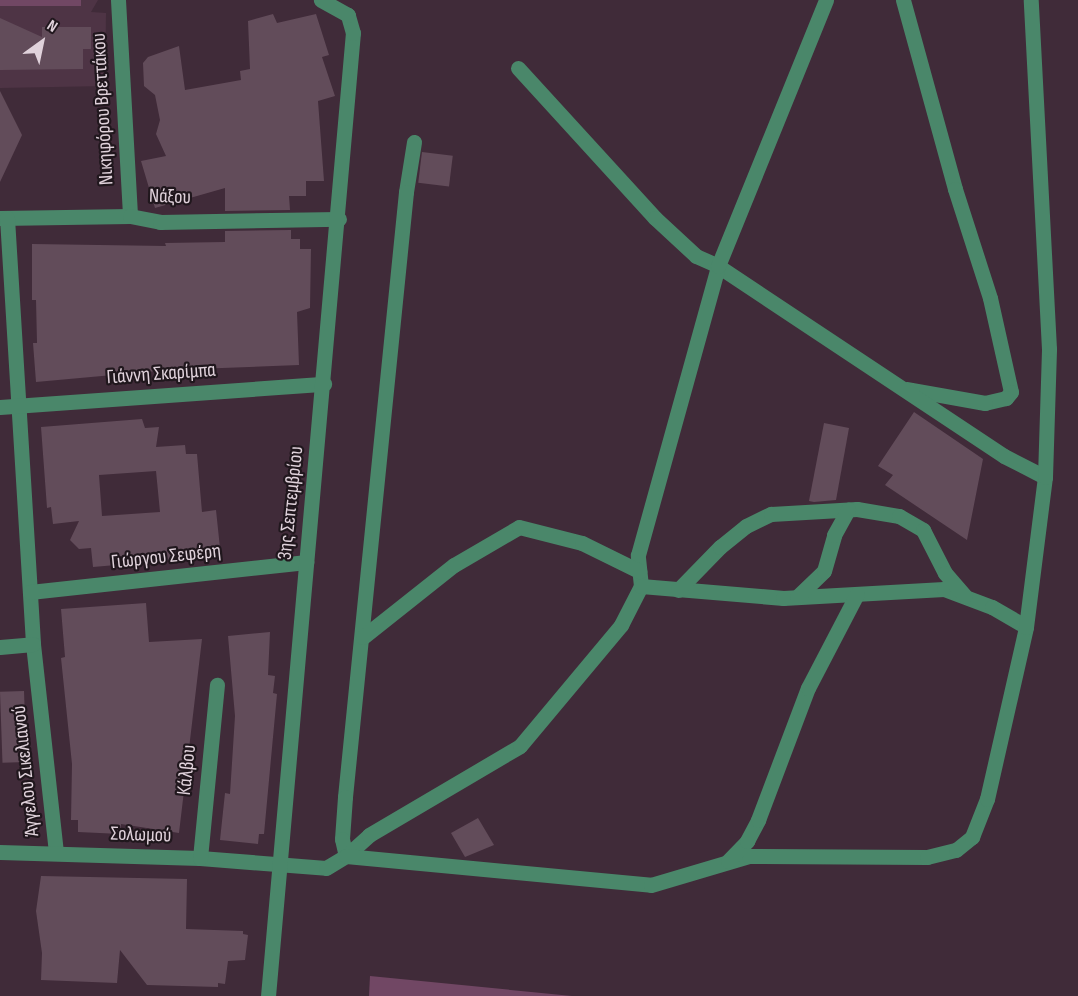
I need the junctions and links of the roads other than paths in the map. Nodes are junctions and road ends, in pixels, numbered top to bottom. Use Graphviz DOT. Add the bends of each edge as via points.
graph roads {
  1 [pos="118,0"];
  2 [pos="321,0"];
  3 [pos="826,0"];
  4 [pos="903,0"];
  5 [pos="1031,0"];
  6 [pos="518,68"];
  7 [pos="414,142"];
  8 [pos="130,216"];
  9 [pos="4,218"];
  10 [pos="339,219"];
  11 [pos="718,266"];
  12 [pos="324,384"];
  13 [pos="899,387"];
  14 [pos="17,406"];
  15 [pos="0,407"];
  16 [pos="1045,477"];
  17 [pos="848,510"];
  18 [pos="306,562"];
  19 [pos="640,579"];
  20 [pos="678,590"];
  21 [pos="30,592"];
  22 [pos="857,594"];
  23 [pos="797,597"];
  24 [pos="966,597"];
  25 [pos="1026,627"];
  26 [pos="363,637"];
  27 [pos="33,644"];
  28 [pos="0,647"];
  29 [pos="217,685"];
  30 [pos="0,852"];
  31 [pos="56,853"];
  32 [pos="346,856"];
  33 [pos="200,858"];
  34 [pos="728,861"];
  35 [pos="279,863"];
  36 [pos="268,996"];
  1 -- 8 [label="street, Νικηφόρου Βρεττάκου"];
  2 -- 10 [label="street, 3ης Σεπτεμβρίου" via="348,15 352,33"];
  3 -- 11 [label="street"];
  4 -- 13 [label="street" via="955,189 990,298 1011,392 1006,398 985,403"];
  5 -- 16 [label="street" via="1049,349"];
  6 -- 11 [label="street" via="655,218 696,256"];
  7 -- 26 [label="street"];
  8 -- 9 [label="street, Νάξου"];
  8 -- 10 [label="street, Νάξου" via="160,222"];
  9 -- 14 [label="street, Άγγελου Σικελιανού"];
  10 -- 12 [label="street, 3ης Σεπτεμβρίου"];
  11 -- 13 [label="street"];
  11 -- 19 [label="street" via="638,555"];
  12 -- 14 [label="street, Γιάννη Σκαρίμπα"];
  12 -- 18 [label="street, 3ης Σεπτεμβρίου"];
  13 -- 16 [label="street" via="1004,456"];
  14 -- 15 [label="street, Γιάννη Σκαρίμπα"];
  14 -- 21 [label="street, Άγγελου Σικελιανού"];
  16 -- 25 [label="street"];
  17 -- 20 [label="street" via="771,514 746,526 720,547"];
  17 -- 23 [label="street" via="834,535 825,571"];
  17 -- 24 [label="street" via="899,516 923,530 945,573"];
  18 -- 21 [label="street, Γιώργου Σεφέρη"];
  18 -- 35 [label="street, 3ης Σεπτεμβρίου"];
  19 -- 20 [label="street"];
  19 -- 26 [label="street" via="582,543 519,527 454,565"];
  19 -- 32 [label="street" via="610,643 520,746 369,835"];
  20 -- 23 [label="street"];
  21 -- 27 [label="street, Άγγελου Σικελιανού"];
  22 -- 23 [label="street"];
  22 -- 24 [label="street" via="944,589"];
  22 -- 34 [label="street" via="808,688 758,820 747,841"];
  24 -- 25 [label="street"];
  25 -- 34 [label="street" via="987,799 972,837 956,850 927,857 749,856"];
  26 -- 32 [label="street" via="345,797 342,839"];
  27 -- 28 [label="street"];
  27 -- 31 [label="street, Άγγελου Σικελιανού"];
  29 -- 33 [label="street, Κάλβου"];
  30 -- 31 [label="street, Σολωμού"];
  31 -- 33 [label="street, Σολωμού"];
  32 -- 34 [label="street" via="651,885"];
  32 -- 35 [label="street, Σολωμού" via="326,868"];
  33 -- 35 [label="street, Σολωμού"];
  35 -- 36 [label="street, 3ης Σεπτεμβρίου"];
}
